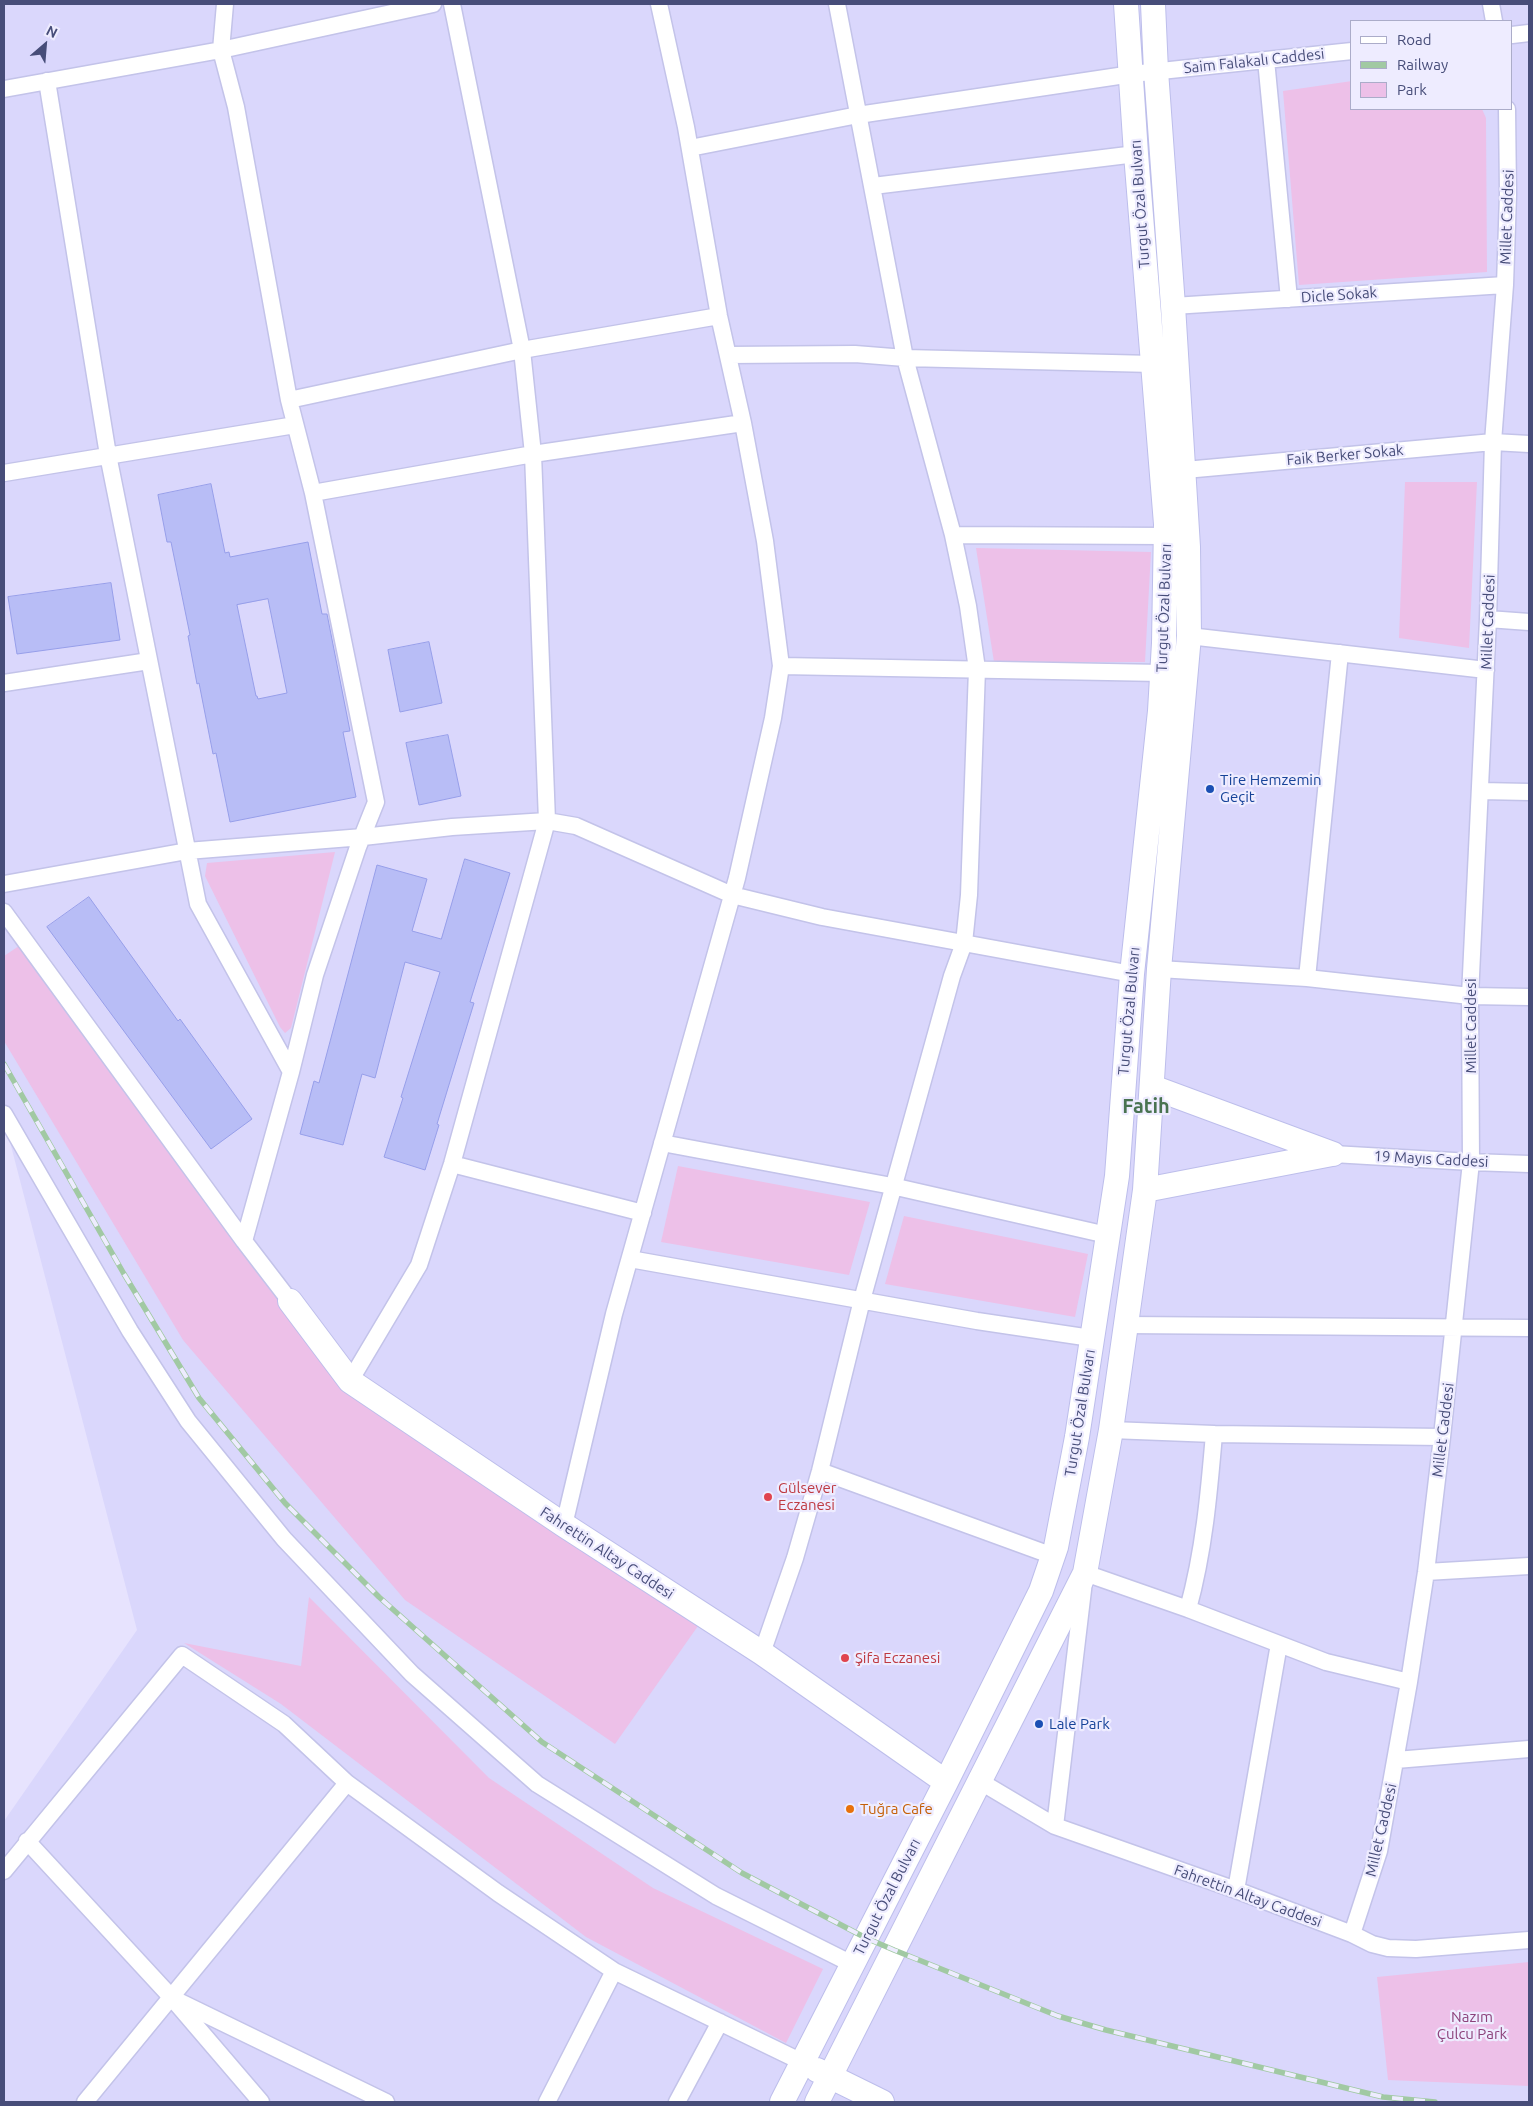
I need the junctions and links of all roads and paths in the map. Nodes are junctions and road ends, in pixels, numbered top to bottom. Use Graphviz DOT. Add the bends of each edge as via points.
graph roads {
  1 [pos="225,4"];
  2 [pos="432,4"];
  3 [pos="452,4"];
  4 [pos="659,4"];
  5 [pos="837,4"];
  6 [pos="1126,4"];
  7 [pos="1153,4"];
  8 [pos="1491,4"];
  9 [pos="1494,20"];
  10 [pos="1529,33"];
  11 [pos="1513,35"];
  12 [pos="221,50"];
  13 [pos="1350,51"];
  14 [pos="1266,60"];
  15 [pos="1156,72"];
  16 [pos="1132,74"];
  17 [pos="47,81"];
  18 [pos="4,89"];
  19 [pos="1507,110"];
  20 [pos="858,114"];
  21 [pos="690,148"];
  22 [pos="1136,154"];
  23 [pos="872,186"];
  24 [pos="1505,285"];
  25 [pos="1289,299"];
  26 [pos="1173,306"];
  27 [pos="719,316"];
  28 [pos="522,350"];
  29 [pos="728,356"];
  30 [pos="904,358"];
  31 [pos="1153,364"];
  32 [pos="289,400"];
  33 [pos="742,423"];
  34 [pos="295,425"];
  35 [pos="1492,442"];
  36 [pos="1529,444"];
  37 [pos="533,454"];
  38 [pos="108,455"];
  39 [pos="1173,471"];
  40 [pos="4,473"];
  41 [pos="313,492"];
  42 [pos="952,535"];
  43 [pos="1166,536"];
  44 [pos="1488,619"];
  45 [pos="1529,622"];
  46 [pos="1189,636"];
  47 [pos="1340,653"];
  48 [pos="149,661"];
  49 [pos="781,666"];
  50 [pos="977,669"];
  51 [pos="1486,670"];
  52 [pos="1162,673"];
  53 [pos="4,683"];
  54 [pos="1481,791"];
  55 [pos="1529,792"];
  56 [pos="547,821"];
  57 [pos="363,837"];
  58 [pos="187,851"];
  59 [pos="4,884"];
  60 [pos="732,895"];
  61 [pos="4,912"];
  62 [pos="964,943"];
  63 [pos="1159,969"];
  64 [pos="1132,974"];
  65 [pos="1307,978"];
  66 [pos="1470,996"];
  67 [pos="1529,998"];
  68 [pos="291,1072"];
  69 [pos="1152,1087"];
  70 [pos="4,1114"];
  71 [pos="662,1143"];
  72 [pos="1332,1154"];
  73 [pos="1471,1162"];
  74 [pos="452,1164"];
  75 [pos="1529,1164"];
  76 [pos="892,1186"];
  77 [pos="1145,1190"];
  78 [pos="643,1213"];
  79 [pos="1107,1235"];
  80 [pos="244,1241"];
  81 [pos="630,1259"];
  82 [pos="862,1300"];
  83 [pos="290,1301"];
  84 [pos="1125,1325"];
  85 [pos="1454,1328"];
  86 [pos="1529,1328"];
  87 [pos="1091,1338"];
  88 [pos="350,1381"];
  89 [pos="1111,1430"];
  90 [pos="1214,1434"];
  91 [pos="1442,1437"];
  92 [pos="820,1471"];
  93 [pos="564,1525"];
  94 [pos="1053,1556"];
  95 [pos="1529,1566"];
  96 [pos="1426,1572"];
  97 [pos="1085,1573"];
  98 [pos="1188,1609"];
  99 [pos="1279,1644"];
  100 [pos="762,1653"];
  101 [pos="1409,1682"];
  102 [pos="1529,1749"];
  103 [pos="1396,1760"];
  104 [pos="946,1782"];
  105 [pos="981,1782"];
  106 [pos="347,1783"];
  107 [pos="1055,1826"];
  108 [pos="27,1841"];
  109 [pos="4,1871"];
  110 [pos="1236,1890"];
  111 [pos="1352,1934"];
  112 [pos="1529,1940"];
  113 [pos="852,1964"];
  114 [pos="614,1971"];
  115 [pos="172,1998"];
  116 [pos="720,2022"];
  117 [pos="802,2062"];
  118 [pos="830,2076"];
  119 [pos="253,2099"];
  120 [pos="85,2102"];
  121 [pos="386,2102"];
  122 [pos="547,2102"];
  123 [pos="677,2102"];
  124 [pos="782,2102"];
  125 [pos="817,2102"];
  126 [pos="882,2102"];
  1 -- 12 [label="street"];
  2 -- 12 [label="street"];
  3 -- 28 [label="street"];
  4 -- 21 [label="street"];
  5 -- 20 [label="street"];
  6 -- 16 [label="main road, Turgut Özal Bulvarı"];
  7 -- 15 [label="main road, Turgut Özal Bulvarı"];
  8 -- 9 [label="street"];
  10 -- 11 [label="street"];
  12 -- 17 [label="street"];
  12 -- 32 [label="street" via="236,107"];
  13 -- 14 [label="street, Saim Falakalı Caddesi"];
  14 -- 15 [label="street, Saim Falakalı Caddesi"];
  14 -- 25 [label="street"];
  15 -- 16 [label="street, Saim Falakalı Caddesi"];
  15 -- 26 [label="main road, Turgut Özal Bulvarı"];
  16 -- 20 [label="street, Saim Falakalı Caddesi"];
  16 -- 22 [label="main road, Turgut Özal Bulvarı"];
  17 -- 18 [label="street"];
  17 -- 38 [label="street"];
  19 -- 24 [label="street, Millet Caddesi"];
  20 -- 21 [label="street, Saim Falakalı Caddesi"];
  20 -- 23 [label="street"];
  21 -- 27 [label="street"];
  22 -- 23 [label="street"];
  22 -- 31 [label="main road, Turgut Özal Bulvarı"];
  23 -- 30 [label="street"];
  24 -- 25 [label="street, Dicle Sokak"];
  24 -- 35 [label="street, Millet Caddesi"];
  25 -- 26 [label="street, Dicle Sokak"];
  26 -- 39 [label="main road, Turgut Özal Bulvarı"];
  27 -- 28 [label="street"];
  27 -- 29 [label="street"];
  28 -- 32 [label="street"];
  28 -- 37 [label="street"];
  29 -- 30 [label="street" via="855,354"];
  29 -- 33 [label="street"];
  30 -- 31 [label="street"];
  30 -- 42 [label="street"];
  31 -- 39 [label="main road, Turgut Özal Bulvarı"];
  32 -- 34 [label="street"];
  33 -- 37 [label="street"];
  33 -- 49 [label="street" via="765,541"];
  34 -- 38 [label="street"];
  34 -- 41 [label="street"];
  35 -- 36 [label="street, Faik Berker Sokak"];
  35 -- 39 [label="street, Faik Berker Sokak"];
  35 -- 44 [label="street, Millet Caddesi"];
  37 -- 41 [label="street"];
  37 -- 56 [label="street"];
  38 -- 40 [label="street"];
  38 -- 48 [label="street"];
  39 -- 43 [label="main road, Turgut Özal Bulvarı"];
  39 -- 46 [label="main road, Turgut Özal Bulvarı" via="1188,547"];
  41 -- 57 [label="street" via="376,802"];
  42 -- 43 [label="street"];
  42 -- 50 [label="street" via="968,606"];
  43 -- 52 [label="main road, Turgut Özal Bulvarı"];
  44 -- 45 [label="street"];
  44 -- 51 [label="street, Millet Caddesi"];
  46 -- 47 [label="street"];
  46 -- 63 [label="main road, Turgut Özal Bulvarı"];
  47 -- 51 [label="street"];
  47 -- 65 [label="street"];
  48 -- 53 [label="street"];
  48 -- 58 [label="street"];
  49 -- 50 [label="street"];
  49 -- 60 [label="street" via="773,718"];
  50 -- 52 [label="street"];
  50 -- 62 [label="street"];
  51 -- 54 [label="street, Millet Caddesi"];
  52 -- 64 [label="main road, Turgut Özal Bulvarı"];
  54 -- 55 [label="street"];
  54 -- 66 [label="street, Millet Caddesi"];
  56 -- 57 [label="street"];
  56 -- 60 [label="street" via="576,826"];
  56 -- 74 [label="street"];
  57 -- 58 [label="street"];
  57 -- 68 [label="street" via="315,975"];
  58 -- 59 [label="street"];
  58 -- 68 [label="street" via="198,904"];
  60 -- 62 [label="street" via="822,917"];
  60 -- 71 [label="street"];
  61 -- 80 [label="street"];
  62 -- 64 [label="street"];
  62 -- 76 [label="street"];
  63 -- 65 [label="street"];
  63 -- 69 [label="main road, Turgut Özal Bulvarı"];
  64 -- 79 [label="main road, Turgut Özal Bulvarı" via="1117,1176"];
  65 -- 66 [label="street"];
  66 -- 67 [label="street"];
  66 -- 73 [label="street, Millet Caddesi"];
  68 -- 80 [label="street"];
  69 -- 72 [label="main road"];
  69 -- 77 [label="main road, Turgut Özal Bulvarı"];
  70 -- 113 [label="street" via="130,1331 188,1421 284,1539 412,1674 537,1784 716,1896"];
  71 -- 76 [label="street"];
  71 -- 78 [label="street"];
  72 -- 73 [label="street, 19 Mayıs Caddesi"];
  72 -- 77 [label="main road"];
  73 -- 75 [label="street, 19 Mayıs Caddesi"];
  73 -- 85 [label="street, Millet Caddesi"];
  74 -- 78 [label="street"];
  74 -- 88 [label="street" via="419,1265"];
  76 -- 79 [label="street"];
  76 -- 82 [label="street"];
  77 -- 84 [label="main road, Turgut Özal Bulvarı"];
  78 -- 81 [label="street"];
  79 -- 87 [label="main road, Turgut Özal Bulvarı"];
  80 -- 83 [label="street"];
  81 -- 82 [label="street"];
  81 -- 93 [label="street"];
  82 -- 87 [label="street"];
  82 -- 92 [label="street"];
  83 -- 88 [label="main road, Fahrettin Altay Caddesi"];
  84 -- 85 [label="street"];
  84 -- 89 [label="main road, Turgut Özal Bulvarı"];
  85 -- 86 [label="street"];
  85 -- 91 [label="street, Millet Caddesi"];
  87 -- 94 [label="main road, Turgut Özal Bulvarı" via="1077,1438"];
  88 -- 93 [label="main road, Fahrettin Altay Caddesi"];
  89 -- 90 [label="street"];
  89 -- 97 [label="main road, Turgut Özal Bulvarı"];
  90 -- 91 [label="street"];
  90 -- 98 [label="street" via="1204,1535"];
  91 -- 96 [label="street, Millet Caddesi"];
  92 -- 94 [label="street"];
  92 -- 100 [label="street"];
  93 -- 100 [label="main road, Fahrettin Altay Caddesi"];
  94 -- 104 [label="main road, Turgut Özal Bulvarı" via="1041,1591"];
  95 -- 96 [label="street"];
  96 -- 101 [label="street, Millet Caddesi"];
  97 -- 98 [label="street"];
  97 -- 105 [label="main road, Turgut Özal Bulvarı"];
  97 -- 107 [label="street"];
  98 -- 99 [label="street"];
  99 -- 101 [label="street" via="1326,1662"];
  99 -- 110 [label="street"];
  100 -- 104 [label="main road, Fahrettin Altay Caddesi"];
  101 -- 103 [label="street, Millet Caddesi"];
  102 -- 103 [label="street"];
  103 -- 111 [label="street, Millet Caddesi" via="1379,1851"];
  104 -- 113 [label="main road, Turgut Özal Bulvarı"];
  105 -- 107 [label="street, Fahrettin Altay Caddesi"];
  105 -- 118 [label="main road, Turgut Özal Bulvarı"];
  106 -- 108 [label="street" via="284,1724 182,1655"];
  106 -- 114 [label="street" via="498,1893"];
  106 -- 115 [label="street"];
  107 -- 110 [label="street, Fahrettin Altay Caddesi"];
  108 -- 109 [label="street"];
  108 -- 115 [label="street"];
  110 -- 111 [label="street, Fahrettin Altay Caddesi"];
  111 -- 112 [label="street, Fahrettin Altay Caddesi" via="1380,1946 1416,1950"];
  113 -- 117 [label="main road, Turgut Özal Bulvarı"];
  114 -- 116 [label="street"];
  114 -- 122 [label="street"];
  115 -- 119 [label="street"];
  115 -- 120 [label="street"];
  115 -- 121 [label="street"];
  116 -- 117 [label="street"];
  116 -- 123 [label="street"];
  117 -- 118 [label="main road"];
  117 -- 124 [label="main road, Turgut Özal Bulvarı"];
  118 -- 125 [label="main road, Turgut Özal Bulvarı"];
  118 -- 126 [label="main road"];
}
